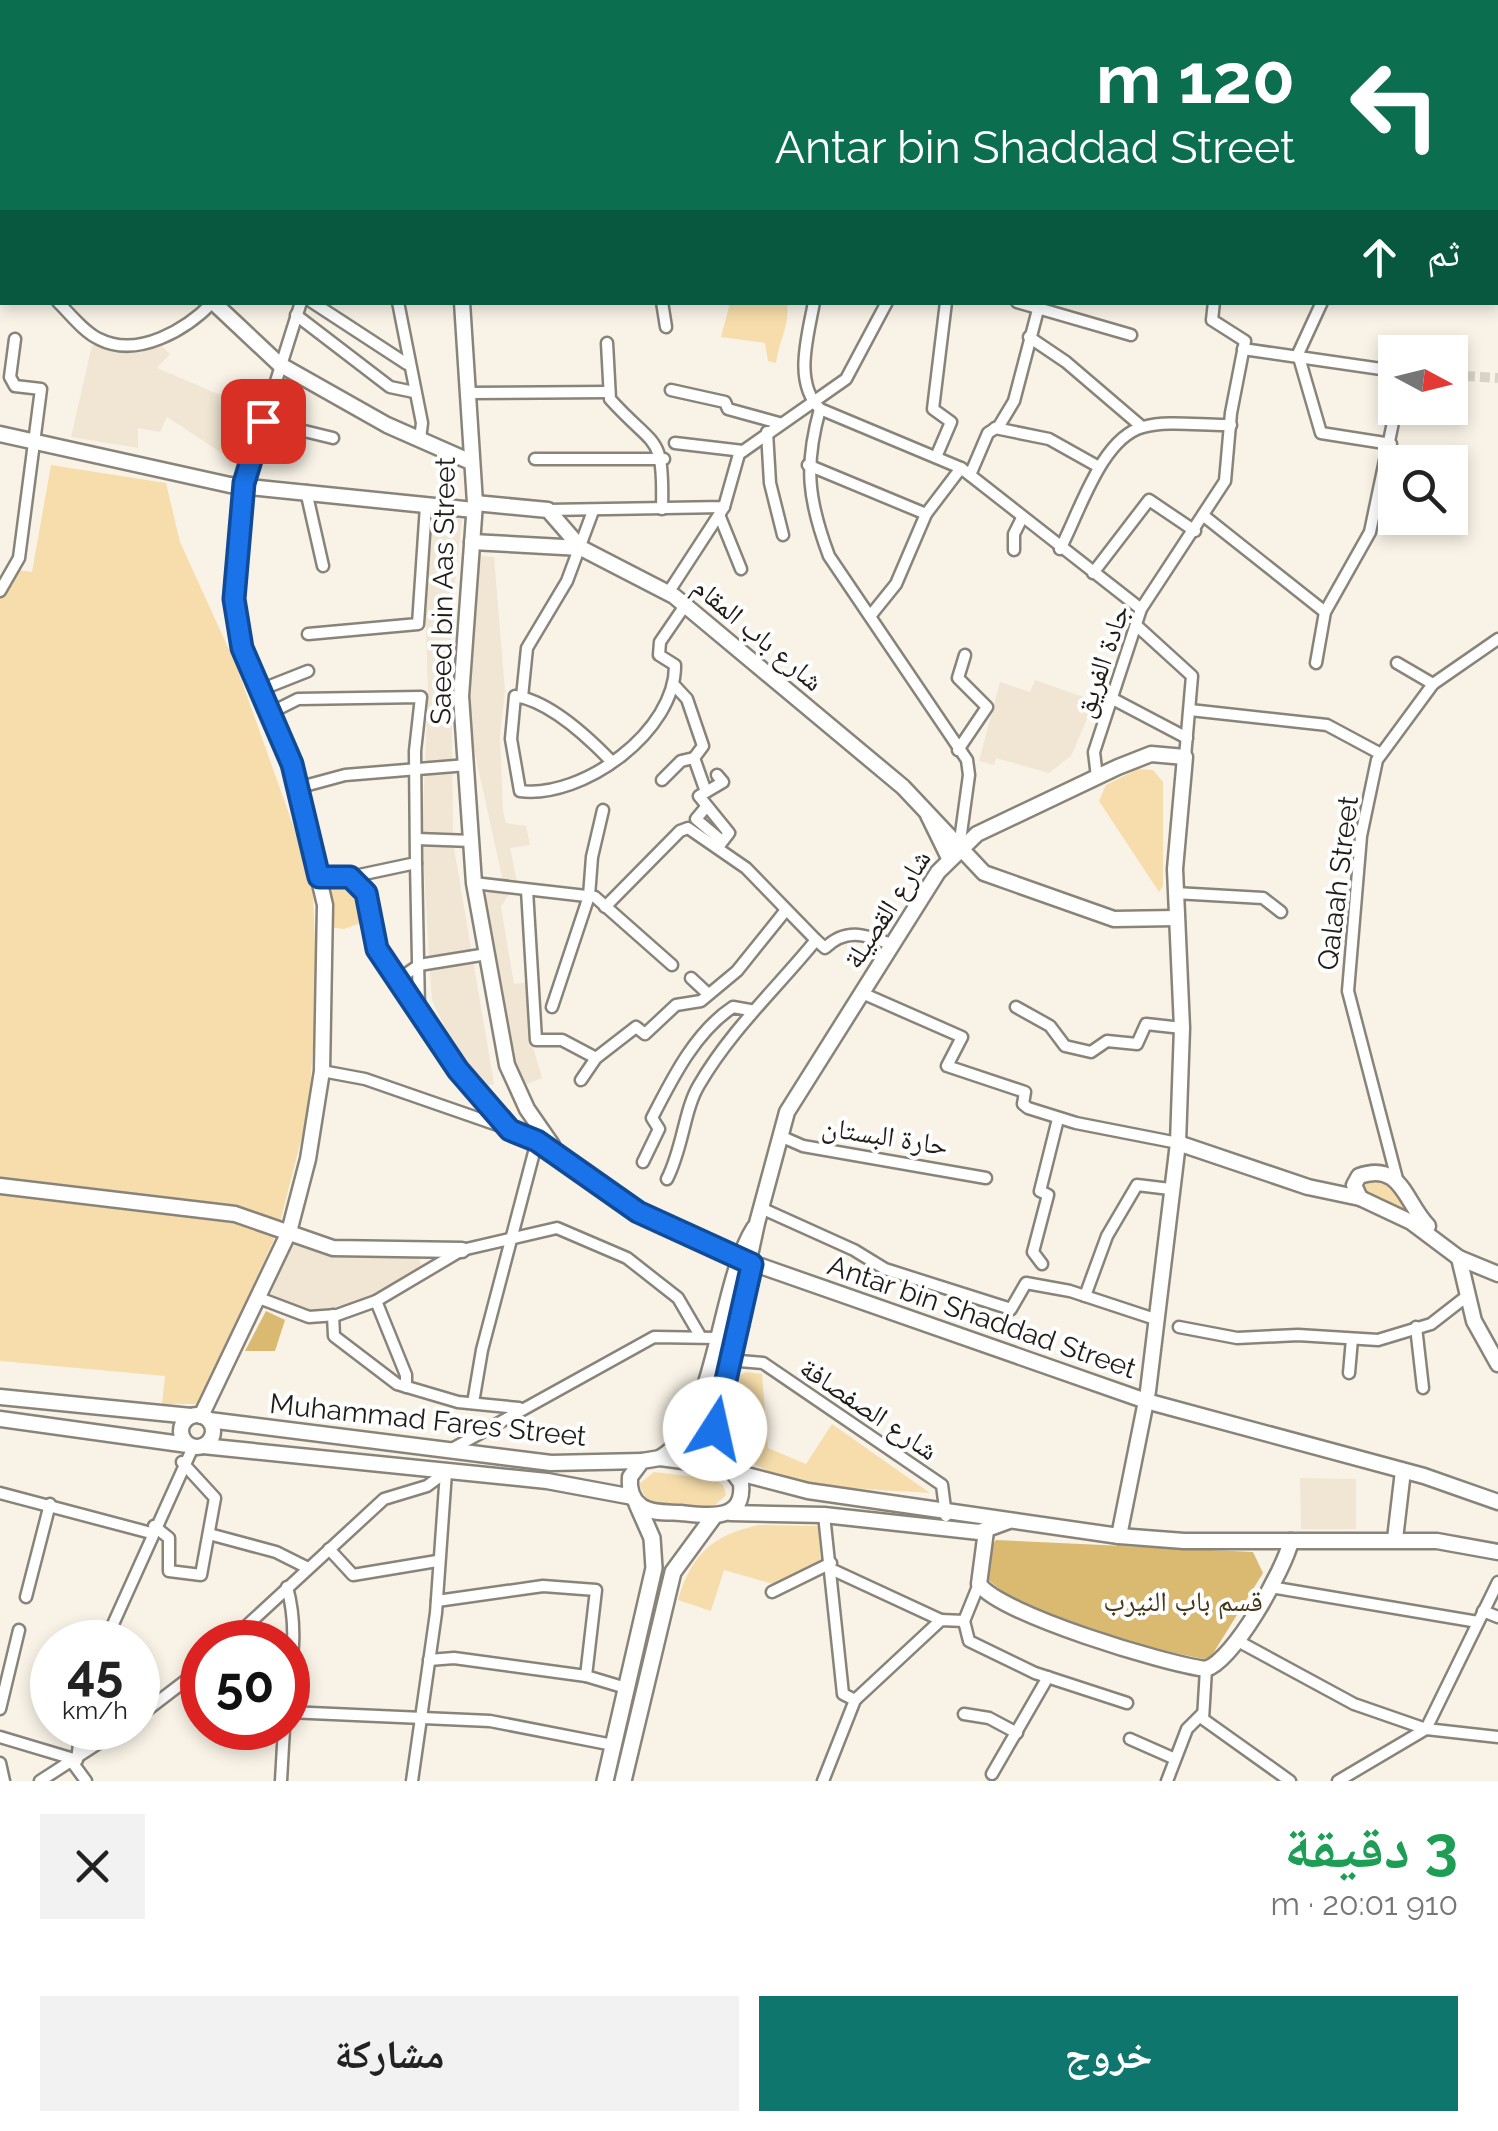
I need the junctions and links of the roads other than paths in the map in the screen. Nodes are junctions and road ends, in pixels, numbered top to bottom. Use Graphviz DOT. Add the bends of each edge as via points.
graph roads {
  1 [pos="61,305"];
  2 [pos="210,305"];
  3 [pos="216,305"];
  4 [pos="317,305"];
  5 [pos="398,305"];
  6 [pos="462,305"];
  7 [pos="662,305"];
  8 [pos="814,305"];
  9 [pos="885,305"];
  10 [pos="946,305"];
  11 [pos="1040,305"];
  12 [pos="1214,305"];
  13 [pos="1321,305"];
  14 [pos="298,306"];
  15 [pos="666,327"];
  16 [pos="1131,335"];
  17 [pos="1029,337"];
  18 [pos="15,339"];
  19 [pos="607,343"];
  20 [pos="1243,350"];
  21 [pos="1298,354"];
  22 [pos="278,364"];
  23 [pos="408,364"];
  24 [pos="1378,368"];
  25 [pos="672,390"];
  26 [pos="414,392"];
  27 [pos="608,392"];
  28 [pos="468,393"];
  29 [pos="817,405"];
  30 [pos="263,421"];
  31 [pos="779,423"];
  32 [pos="1393,425"];
  33 [pos="1142,426"];
  34 [pos="1230,426"];
  35 [pos="994,428"];
  36 [pos="767,432"];
  37 [pos="0,434"];
  38 [pos="333,438"];
  39 [pos="420,439"];
  40 [pos="31,440"];
  41 [pos="675,443"];
  42 [pos="1390,444"];
  43 [pos="743,451"];
  44 [pos="936,456"];
  45 [pos="535,459"];
  46 [pos="664,459"];
  47 [pos="472,462"];
  48 [pos="808,465"];
  49 [pos="1099,467"];
  50 [pos="966,471"];
  51 [pos="244,483"];
  52 [pos="306,491"];
  53 [pos="426,506"];
  54 [pos="474,506"];
  55 [pos="662,509"];
  56 [pos="548,510"];
  57 [pos="593,511"];
  58 [pos="722,512"];
  59 [pos="926,514"];
  60 [pos="1204,516"];
  61 [pos="1022,518"];
  62 [pos="1195,531"];
  63 [pos="784,536"];
  64 [pos="472,542"];
  65 [pos="581,548"];
  66 [pos="1060,548"];
  67 [pos="1014,550"];
  68 [pos="322,566"];
  69 [pos="741,570"];
  70 [pos="1093,573"];
  71 [pos="0,591"];
  72 [pos="668,593"];
  73 [pos="686,604"];
  74 [pos="1141,609"];
  75 [pos="1325,612"];
  76 [pos="871,615"];
  77 [pos="1136,625"];
  78 [pos="308,634"];
  79 [pos="1498,639"];
  80 [pos="965,655"];
  81 [pos="1316,663"];
  82 [pos="1397,663"];
  83 [pos="308,672"];
  84 [pos="1433,684"];
  85 [pos="675,686"];
  86 [pos="260,690"];
  87 [pos="522,697"];
  88 [pos="1111,698"];
  89 [pos="1190,710"];
  90 [pos="270,713"];
  91 [pos="1187,738"];
  92 [pos="958,750"];
  93 [pos="1381,754"];
  94 [pos="1184,757"];
  95 [pos="694,758"];
  96 [pos="612,762"];
  97 [pos="467,765"];
  98 [pos="416,769"];
  99 [pos="717,774"];
  100 [pos="1097,777"];
  101 [pos="662,780"];
  102 [pos="297,788"];
  103 [pos="706,792"];
  104 [pos="604,810"];
  105 [pos="417,838"];
  106 [pos="472,841"];
  107 [pos="720,844"];
  108 [pos="954,853"];
  109 [pos="416,863"];
  110 [pos="319,877"];
  111 [pos="350,877"];
  112 [pos="474,883"];
  113 [pos="527,890"];
  114 [pos="1175,893"];
  115 [pos="589,896"];
  116 [pos="605,907"];
  117 [pos="786,910"];
  118 [pos="1280,912"];
  119 [pos="1176,918"];
  120 [pos="816,940"];
  121 [pos="890,944"];
  122 [pos="487,954"];
  123 [pos="419,965"];
  124 [pos="672,965"];
  125 [pos="691,978"];
  126 [pos="398,979"];
  127 [pos="706,992"];
  128 [pos="862,993"];
  129 [pos="552,1007"];
  130 [pos="1016,1007"];
  131 [pos="419,1009"];
  132 [pos="750,1010"];
  133 [pos="1182,1028"];
  134 [pos="1065,1046"];
  135 [pos="1057,1056"];
  136 [pos="596,1058"];
  137 [pos="322,1070"];
  138 [pos="581,1080"];
  139 [pos="1058,1118"];
  140 [pos="510,1130"];
  141 [pos="780,1136"];
  142 [pos="537,1141"];
  143 [pos="1178,1143"];
  144 [pos="566,1161"];
  145 [pos="643,1162"];
  146 [pos="986,1178"];
  147 [pos="1397,1179"];
  148 [pos="667,1180"];
  149 [pos="0,1186"];
  150 [pos="1170,1188"];
  151 [pos="1360,1198"];
  152 [pos="759,1216"];
  153 [pos="1414,1218"];
  154 [pos="289,1232"];
  155 [pos="510,1236"];
  156 [pos="462,1250"];
  157 [pos="1459,1258"];
  158 [pos="745,1261"];
  159 [pos="1042,1264"];
  160 [pos="1498,1265"];
  161 [pos="1498,1274"];
  162 [pos="1085,1296"];
  163 [pos="1468,1296"];
  164 [pos="259,1298"];
  165 [pos="376,1301"];
  166 [pos="333,1315"];
  167 [pos="1158,1320"];
  168 [pos="1178,1327"];
  169 [pos="1416,1327"];
  170 [pos="700,1334"];
  171 [pos="717,1338"];
  172 [pos="1352,1339"];
  173 [pos="728,1360"];
  174 [pos="1498,1364"];
  175 [pos="1349,1374"];
  176 [pos="406,1387"];
  177 [pos="1423,1388"];
  178 [pos="0,1397"];
  179 [pos="1146,1401"];
  180 [pos="473,1403"];
  181 [pos="520,1408"];
  182 [pos="201,1418"];
  183 [pos="0,1419"];
  184 [pos="195,1446"];
  185 [pos="445,1450"];
  186 [pos="466,1452"];
  187 [pos="660,1458"];
  188 [pos="642,1461"];
  189 [pos="182,1462"];
  190 [pos="728,1468"];
  191 [pos="442,1471"];
  192 [pos="1404,1471"];
  193 [pos="462,1473"];
  194 [pos="0,1493"];
  195 [pos="635,1500"];
  196 [pos="1498,1502"];
  197 [pos="50,1504"];
  198 [pos="948,1510"];
  199 [pos="722,1514"];
  200 [pos="824,1515"];
  201 [pos="1009,1521"];
  202 [pos="943,1528"];
  203 [pos="153,1529"];
  204 [pos="986,1531"];
  205 [pos="209,1534"];
  206 [pos="1119,1536"];
  207 [pos="1395,1540"];
  208 [pos="1291,1541"];
  209 [pos="329,1549"];
  210 [pos="1498,1552"];
  211 [pos="437,1561"];
  212 [pos="832,1566"];
  213 [pos="308,1568"];
  214 [pos="1498,1582"];
  215 [pos="979,1584"];
  216 [pos="287,1587"];
  217 [pos="1270,1588"];
  218 [pos="772,1592"];
  219 [pos="26,1597"];
  220 [pos="437,1601"];
  221 [pos="1480,1617"];
  222 [pos="1498,1617"];
  223 [pos="115,1620"];
  224 [pos="253,1620"];
  225 [pos="295,1620"];
  226 [pos="941,1620"];
  227 [pos="964,1621"];
  228 [pos="20,1630"];
  229 [pos="1236,1640"];
  230 [pos="428,1660"];
  231 [pos="1206,1669"];
  232 [pos="586,1676"];
  233 [pos="1048,1677"];
  234 [pos="626,1688"];
  235 [pos="855,1700"];
  236 [pos="1127,1703"];
  237 [pos="0,1709"];
  238 [pos="310,1713"];
  239 [pos="964,1714"];
  240 [pos="1202,1714"];
  241 [pos="419,1719"];
  242 [pos="1426,1729"];
  243 [pos="1016,1732"];
  244 [pos="1498,1737"];
  245 [pos="0,1738"];
  246 [pos="1130,1738"];
  247 [pos="613,1745"];
  248 [pos="76,1750"];
  249 [pos="90,1750"];
  250 [pos="283,1750"];
  251 [pos="1173,1758"];
  252 [pos="74,1761"];
  253 [pos="0,1763"];
  254 [pos="992,1774"];
  255 [pos="57,1776"];
  256 [pos="4,1781"];
  257 [pos="40,1781"];
  258 [pos="86,1781"];
  259 [pos="281,1781"];
  260 [pos="412,1781"];
  261 [pos="605,1781"];
  262 [pos="623,1781"];
  263 [pos="823,1781"];
  264 [pos="1167,1781"];
  265 [pos="1290,1781"];
  266 [pos="1338,1781"];
  1 -- 2 [label="street" via="101,341 131,344 190,326"];
  3 -- 22 [label="main road"];
  4 -- 23 [label="street"];
  5 -- 23 [label="street"];
  6 -- 28 [label="main road, Saeed bin Aas Street"];
  7 -- 15 [label="street"];
  8 -- 29 [label="street" via="804,364"];
  9 -- 29 [label="street" via="846,380"];
  10 -- 44 [label="street" via="932,408 950,422"];
  11 -- 16 [label="street"];
  11 -- 17 [label="street"];
  12 -- 20 [label="street" via="1212,320 1242,338"];
  13 -- 21 [label="street"];
  14 -- 22 [label="street"];
  14 -- 26 [label="street" via="390,386"];
  17 -- 33 [label="street"];
  17 -- 35 [label="street" via="1014,401"];
  18 -- 40 [label="street" via="10,377 15,386 41,389"];
  19 -- 27 [label="street"];
  20 -- 21 [label="street"];
  20 -- 34 [label="street, جادة الفريق"];
  21 -- 24 [label="street"];
  21 -- 42 [label="street" via="1321,432"];
  22 -- 30 [label="street"];
  22 -- 39 [label="main road"];
  23 -- 26 [label="street"];
  25 -- 31 [label="street"];
  26 -- 39 [label="street"];
  27 -- 28 [label="street"];
  27 -- 46 [label="street"];
  28 -- 47 [label="main road, Saeed bin Aas Street"];
  29 -- 31 [label="street"];
  29 -- 44 [label="street"];
  29 -- 48 [label="street"];
  30 -- 38 [label="street"];
  30 -- 51 [label="street"];
  31 -- 36 [label="street"];
  32 -- 42 [label="street"];
  33 -- 34 [label="street"];
  33 -- 49 [label="street"];
  34 -- 60 [label="street, جادة الفريق" via="1224,481"];
  35 -- 49 [label="street" via="1049,439"];
  35 -- 50 [label="street"];
  36 -- 43 [label="street"];
  36 -- 63 [label="street" via="770,483"];
  37 -- 40 [label="main road"];
  39 -- 47 [label="main road"];
  40 -- 51 [label="main road"];
  40 -- 71 [label="street" via="19,558"];
  41 -- 43 [label="street"];
  42 -- 75 [label="street" via="1365,546"];
  43 -- 58 [label="street"];
  44 -- 50 [label="street"];
  45 -- 46 [label="street"];
  46 -- 55 [label="street"];
  47 -- 54 [label="main road, Saeed bin Aas Street"];
  48 -- 59 [label="street"];
  48 -- 76 [label="street" via="829,556"];
  49 -- 66 [label="street"];
  50 -- 59 [label="street"];
  50 -- 61 [label="street"];
  51 -- 52 [label="main road"];
  51 -- 86 [label="main road" via="234,599 242,648"];
  52 -- 53 [label="main road"];
  52 -- 68 [label="street"];
  53 -- 54 [label="main road"];
  53 -- 78 [label="street" via="418,624"];
  54 -- 56 [label="main road"];
  54 -- 64 [label="main road, Saeed bin Aas Street"];
  55 -- 57 [label="street"];
  55 -- 58 [label="street"];
  56 -- 57 [label="street"];
  56 -- 65 [label="main road"];
  57 -- 65 [label="street"];
  58 -- 69 [label="street"];
  58 -- 72 [label="street"];
  59 -- 76 [label="street" via="896,584"];
  60 -- 62 [label="street, جادة الفريق"];
  60 -- 75 [label="street"];
  61 -- 66 [label="street"];
  61 -- 67 [label="street"];
  62 -- 70 [label="street" via="1148,500"];
  62 -- 74 [label="street, جادة الفريق"];
  64 -- 65 [label="main road, شارع باب المقام"];
  64 -- 97 [label="main road, Saeed bin Aas Street" via="462,696"];
  65 -- 72 [label="main road, شارع باب المقام"];
  65 -- 87 [label="street" via="527,648"];
  66 -- 70 [label="street"];
  70 -- 74 [label="street"];
  72 -- 73 [label="main road, شارع باب المقام"];
  73 -- 85 [label="street" via="660,642 659,655 675,665"];
  73 -- 108 [label="main road, شارع باب المقام" via="927,810 932,832"];
  74 -- 77 [label="street, جادة الفريق"];
  75 -- 81 [label="street"];
  76 -- 92 [label="street"];
  77 -- 88 [label="street, جادة الفريق"];
  77 -- 89 [label="street" via="1192,676"];
  79 -- 84 [label="street, Qalaah Street"];
  80 -- 92 [label="street" via="958,678 987,708"];
  82 -- 84 [label="street"];
  83 -- 86 [label="street"];
  84 -- 93 [label="street, Qalaah Street"];
  85 -- 95 [label="street" via="703,746"];
  85 -- 96 [label="street" via="656,717"];
  86 -- 90 [label="main road"];
  87 -- 96 [label="street" via="569,724"];
  87 -- 96 [label="street" via="515,696 512,739 520,791 544,794 576,785"];
  88 -- 91 [label="street"];
  88 -- 100 [label="street, جادة الفريق" via="1092,762"];
  89 -- 91 [label="street"];
  89 -- 93 [label="street" via="1326,725"];
  90 -- 98 [label="street" via="298,699 421,697"];
  90 -- 102 [label="main road"];
  91 -- 94 [label="street"];
  92 -- 108 [label="street" via="970,775"];
  93 -- 147 [label="street, Qalaah Street" via="1361,836 1348,991"];
  94 -- 100 [label="main road, شارع القصيلة" via="1146,755"];
  94 -- 114 [label="main road"];
  95 -- 101 [label="street"];
  95 -- 103 [label="street"];
  97 -- 98 [label="street"];
  97 -- 106 [label="main road, Saeed bin Aas Street"];
  98 -- 102 [label="street" via="344,775"];
  98 -- 105 [label="street"];
  99 -- 103 [label="street" via="723,782"];
  100 -- 108 [label="main road, شارع القصيلة" via="984,830"];
  102 -- 110 [label="main road"];
  103 -- 107 [label="street" via="699,796 729,834"];
  104 -- 115 [label="street"];
  105 -- 106 [label="street"];
  105 -- 109 [label="street"];
  106 -- 112 [label="main road, Saeed bin Aas Street"];
  107 -- 116 [label="street" via="693,829 680,831"];
  107 -- 117 [label="street"];
  108 -- 119 [label="main road" via="984,872 1114,919"];
  108 -- 121 [label="main road, شارع القصيلة"];
  109 -- 111 [label="street"];
  109 -- 123 [label="street"];
  110 -- 111 [label="main road"];
  110 -- 137 [label="main road"];
  111 -- 126 [label="main road" via="366,893 377,949"];
  112 -- 113 [label="street"];
  112 -- 122 [label="main road, Saeed bin Aas Street"];
  113 -- 115 [label="street"];
  113 -- 136 [label="street" via="536,1040 562,1040"];
  114 -- 118 [label="street" via="1263,898"];
  114 -- 119 [label="main road"];
  115 -- 116 [label="street"];
  115 -- 129 [label="street"];
  116 -- 124 [label="street"];
  117 -- 120 [label="street"];
  117 -- 127 [label="street" via="737,971"];
  119 -- 133 [label="main road"];
  120 -- 121 [label="street" via="825,948 858,932"];
  120 -- 132 [label="street"];
  121 -- 128 [label="main road, شارع القصيلة"];
  122 -- 123 [label="street"];
  122 -- 144 [label="main road, Saeed bin Aas Street" via="513,1080 535,1123"];
  123 -- 126 [label="street"];
  123 -- 131 [label="street"];
  125 -- 127 [label="street"];
  126 -- 131 [label="main road"];
  127 -- 136 [label="street" via="701,1001 676,1004 646,1034 636,1027"];
  128 -- 139 [label="street" via="962,1037 947,1066 1024,1092 1023,1104"];
  128 -- 141 [label="main road, شارع القصيلة" via="787,1112"];
  130 -- 134 [label="street" via="1050,1026"];
  131 -- 140 [label="main road" via="458,1070"];
  132 -- 145 [label="street" via="733,1007 718,1017 676,1073 652,1118 659,1129"];
  132 -- 148 [label="street" via="697,1088"];
  133 -- 134 [label="street" via="1146,1024 1137,1044 1107,1041 1091,1052"];
  133 -- 143 [label="main road"];
  134 -- 135 [label="street"];
  136 -- 138 [label="street"];
  137 -- 140 [label="street" via="365,1078"];
  137 -- 154 [label="main road"];
  139 -- 143 [label="street"];
  139 -- 159 [label="street" via="1033,1252"];
  140 -- 142 [label="main road"];
  141 -- 146 [label="street, حارة البستان" via="803,1146"];
  141 -- 152 [label="main road, شارع القصيلة"];
  142 -- 144 [label="main road"];
  142 -- 155 [label="street"];
  143 -- 150 [label="main road"];
  143 -- 151 [label="main road"];
  144 -- 158 [label="main road, Antar bin Shaddad Street" via="638,1212"];
  147 -- 151 [label="main road" via="1359,1176 1354,1185"];
  147 -- 153 [label="main road"];
  149 -- 154 [label="main road" via="235,1214"];
  150 -- 162 [label="street" via="1137,1185 1107,1236"];
  150 -- 167 [label="main road"];
  151 -- 153 [label="main road"];
  152 -- 158 [label="main road, شارع القصيلة"];
  152 -- 162 [label="street" via="854,1250 884,1269 1011,1310 1026,1284"];
  153 -- 157 [label="main road"];
  153 -- 160 [label="main road" via="1455,1247"];
  154 -- 156 [label="main road" via="334,1248"];
  154 -- 164 [label="main road"];
  155 -- 156 [label="street"];
  155 -- 170 [label="street" via="557,1228 627,1258 678,1298"];
  155 -- 180 [label="street"];
  156 -- 165 [label="street"];
  157 -- 161 [label="main road"];
  157 -- 163 [label="main road"];
  158 -- 171 [label="main road"];
  158 -- 173 [label="main road"];
  158 -- 179 [label="main road, Antar bin Shaddad Street"];
  162 -- 167 [label="street"];
  163 -- 169 [label="street" via="1432,1324"];
  163 -- 174 [label="main road"];
  164 -- 166 [label="street" via="310,1317"];
  164 -- 182 [label="main road"];
  165 -- 166 [label="street"];
  165 -- 176 [label="street"];
  166 -- 176 [label="street" via="334,1336"];
  167 -- 179 [label="main road"];
  168 -- 172 [label="street" via="1243,1339"];
  169 -- 172 [label="street" via="1378,1340"];
  169 -- 177 [label="street"];
  170 -- 171 [label="street"];
  170 -- 181 [label="street" via="654,1337"];
  171 -- 187 [label="main road" via="690,1426"];
  172 -- 175 [label="street"];
  173 -- 190 [label="main road" via="715,1417"];
  173 -- 198 [label="street, شارع الصفصافة" via="763,1363 942,1485"];
  176 -- 180 [label="street"];
  178 -- 182 [label="main road, Muhammad Fares Street"];
  179 -- 192 [label="main road, Antar bin Shaddad Street"];
  179 -- 206 [label="main road"];
  180 -- 181 [label="street"];
  181 -- 185 [label="street"];
  182 -- 184 [label="main road" via="212,1433"];
  182 -- 184 [label="main road" via="181,1427"];
  182 -- 185 [label="main road, Muhammad Fares Street"];
  183 -- 184 [label="main road, Muhammad Fares Street"];
  184 -- 189 [label="street"];
  184 -- 191 [label="main road, Muhammad Fares Street"];
  185 -- 186 [label="main road, Muhammad Fares Street"];
  185 -- 191 [label="main road" via="434,1460"];
  186 -- 188 [label="main road, Muhammad Fares Street" via="575,1464"];
  186 -- 193 [label="main road" via="469,1464"];
  187 -- 188 [label="main road, Muhammad Fares Street"];
  187 -- 190 [label="main road, Muhammad Fares Street"];
  188 -- 195 [label="main road" via="630,1477"];
  189 -- 203 [label="street"];
  189 -- 205 [label="street" via="216,1498"];
  190 -- 198 [label="main road, Muhammad Fares Street" via="808,1490"];
  190 -- 199 [label="main road" via="742,1497"];
  191 -- 193 [label="main road, Muhammad Fares Street"];
  191 -- 209 [label="street" via="427,1486 384,1500"];
  191 -- 211 [label="street"];
  192 -- 196 [label="main road, Antar bin Shaddad Street"];
  192 -- 207 [label="main road"];
  193 -- 195 [label="main road, Muhammad Fares Street"];
  194 -- 197 [label="street"];
  195 -- 199 [label="main road, Muhammad Fares Street" via="654,1511"];
  195 -- 234 [label="main road" via="652,1538 654,1568"];
  197 -- 203 [label="street"];
  197 -- 219 [label="street"];
  198 -- 201 [label="main road, Muhammad Fares Street"];
  198 -- 202 [label="street"];
  199 -- 200 [label="main road, Muhammad Fares Street"];
  199 -- 262 [label="main road" via="673,1572"];
  200 -- 202 [label="main road, Muhammad Fares Street"];
  200 -- 212 [label="street"];
  201 -- 204 [label="main road"];
  201 -- 206 [label="main road, Muhammad Fares Street"];
  202 -- 204 [label="main road, Muhammad Fares Street"];
  203 -- 205 [label="street" via="169,1538 169,1571 201,1576"];
  203 -- 223 [label="street"];
  204 -- 215 [label="main road"];
  205 -- 213 [label="street"];
  206 -- 208 [label="main road, Muhammad Fares Street"];
  207 -- 208 [label="main road, Muhammad Fares Street"];
  207 -- 210 [label="main road, Muhammad Fares Street"];
  208 -- 217 [label="main road"];
  209 -- 211 [label="street" via="354,1575"];
  209 -- 213 [label="street"];
  211 -- 220 [label="street"];
  212 -- 218 [label="street"];
  212 -- 226 [label="street"];
  212 -- 235 [label="street" via="843,1694"];
  213 -- 216 [label="street"];
  214 -- 221 [label="street"];
  215 -- 227 [label="street"];
  215 -- 231 [label="main road" via="994,1599 1061,1628"];
  216 -- 224 [label="street"];
  216 -- 225 [label="street"];
  217 -- 221 [label="street"];
  217 -- 229 [label="main road"];
  220 -- 230 [label="street"];
  220 -- 232 [label="street" via="543,1586 596,1590"];
  221 -- 222 [label="street"];
  221 -- 242 [label="street"];
  226 -- 227 [label="street"];
  226 -- 235 [label="street"];
  227 -- 233 [label="street" via="969,1640"];
  228 -- 237 [label="street"];
  229 -- 231 [label="main road"];
  229 -- 242 [label="street" via="1354,1704"];
  230 -- 232 [label="street"];
  230 -- 241 [label="street"];
  231 -- 240 [label="street"];
  232 -- 234 [label="street"];
  233 -- 236 [label="street"];
  233 -- 243 [label="street"];
  234 -- 247 [label="main road"];
  235 -- 263 [label="street"];
  238 -- 241 [label="street"];
  239 -- 243 [label="street"];
  240 -- 251 [label="street"];
  240 -- 265 [label="street"];
  241 -- 247 [label="street" via="490,1721"];
  241 -- 260 [label="street"];
  242 -- 244 [label="street"];
  242 -- 266 [label="street"];
  243 -- 254 [label="street"];
  245 -- 252 [label="street"];
  246 -- 251 [label="street"];
  247 -- 261 [label="main road"];
  248 -- 252 [label="street"];
  249 -- 252 [label="street"];
  250 -- 259 [label="street"];
  251 -- 264 [label="street"];
  252 -- 255 [label="street"];
  252 -- 258 [label="street"];
  253 -- 256 [label="street"];
  255 -- 257 [label="street"];
}
